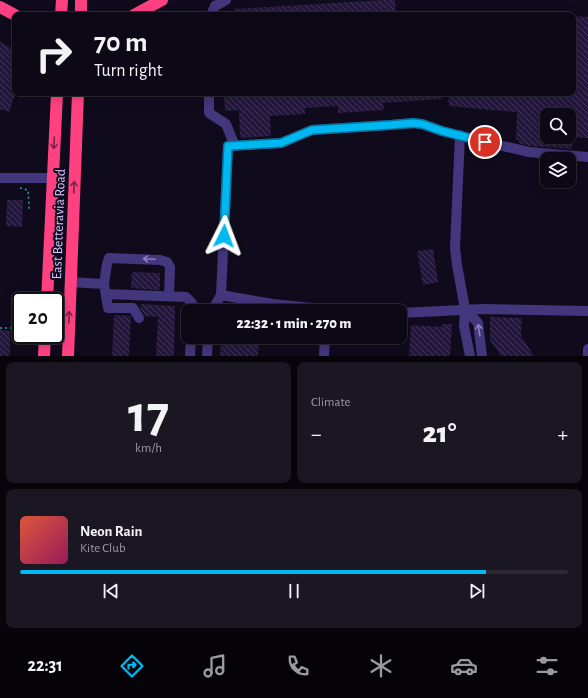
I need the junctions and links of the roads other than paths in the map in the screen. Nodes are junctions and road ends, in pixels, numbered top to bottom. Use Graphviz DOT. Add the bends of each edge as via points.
graph roads {
  1 [pos="62,0"];
  2 [pos="81,0"];
  3 [pos="162,0"];
  4 [pos="226,0"];
  5 [pos="0,7"];
  6 [pos="61,12"];
  7 [pos="81,12"];
  8 [pos="140,12"];
  9 [pos="212,12"];
  10 [pos="12,13"];
  11 [pos="57,96"];
  12 [pos="78,96"];
  13 [pos="209,96"];
  14 [pos="460,135"];
  15 [pos="235,146"];
  16 [pos="588,157"];
  17 [pos="0,178"];
  18 [pos="52,178"];
  19 [pos="70,282"];
  20 [pos="105,289"];
  21 [pos="47,292"];
  22 [pos="221,295"];
  23 [pos="169,296"];
  24 [pos="192,304"];
  25 [pos="216,304"];
  26 [pos="273,304"];
  27 [pos="465,309"];
  28 [pos="588,311"];
  29 [pos="407,313"];
  30 [pos="139,318"];
  31 [pos="45,344"];
  32 [pos="191,344"];
  33 [pos="208,344"];
  34 [pos="324,344"];
  35 [pos="588,349"];
  36 [pos="44,356"];
  37 [pos="68,356"];
  38 [pos="190,356"];
  39 [pos="207,356"];
  40 [pos="324,356"];
  41 [pos="470,356"];
  42 [pos="482,356"];
  43 [pos="588,356"];
  1 -- 6 [label="highway"];
  2 -- 7 [label="highway"];
  3 -- 8 [label="highway"];
  4 -- 9 [label="street" via="214,6"];
  5 -- 10 [label="highway"];
  11 -- 18 [label="highway, East Betteravia Road, one-way"];
  19 -- 12 [label="highway, East Betteravia Road, one-way"];
  13 -- 15 [label="street" via="209,113 226,124"];
  14 -- 15 [label="street" via="413,123 312,130 281,143"];
  14 -- 16 [label="street" via="529,152"];
  14 -- 27 [label="street" via="455,248"];
  15 -- 22 [label="street" via="228,146"];
  17 -- 18 [label="street"];
  18 -- 21 [label="highway, East Betteravia Road"];
  19 -- 20 [label="street"];
  37 -- 19 [label="highway, East Betteravia Road, one-way"];
  20 -- 23 [label="street"];
  23 -- 20 [label="street, one-way" via="170,267 167,262 160,260 109,258"];
  20 -- 30 [label="street" via="108,308 133,308"];
  22 -- 25 [label="street"];
  22 -- 26 [label="street"];
  23 -- 24 [label="street" via="186,297"];
  27 -- 28 [label="street"];
  27 -- 29 [label="street"];
  27 -- 41 [label="street" via="464,326"];
  42 -- 27 [label="street, one-way" via="478,323"];
  31 -- 36 [label="highway"];
  32 -- 38 [label="street"];
  33 -- 39 [label="street"];
  34 -- 40 [label="street"];
  35 -- 43 [label="street"];
}
